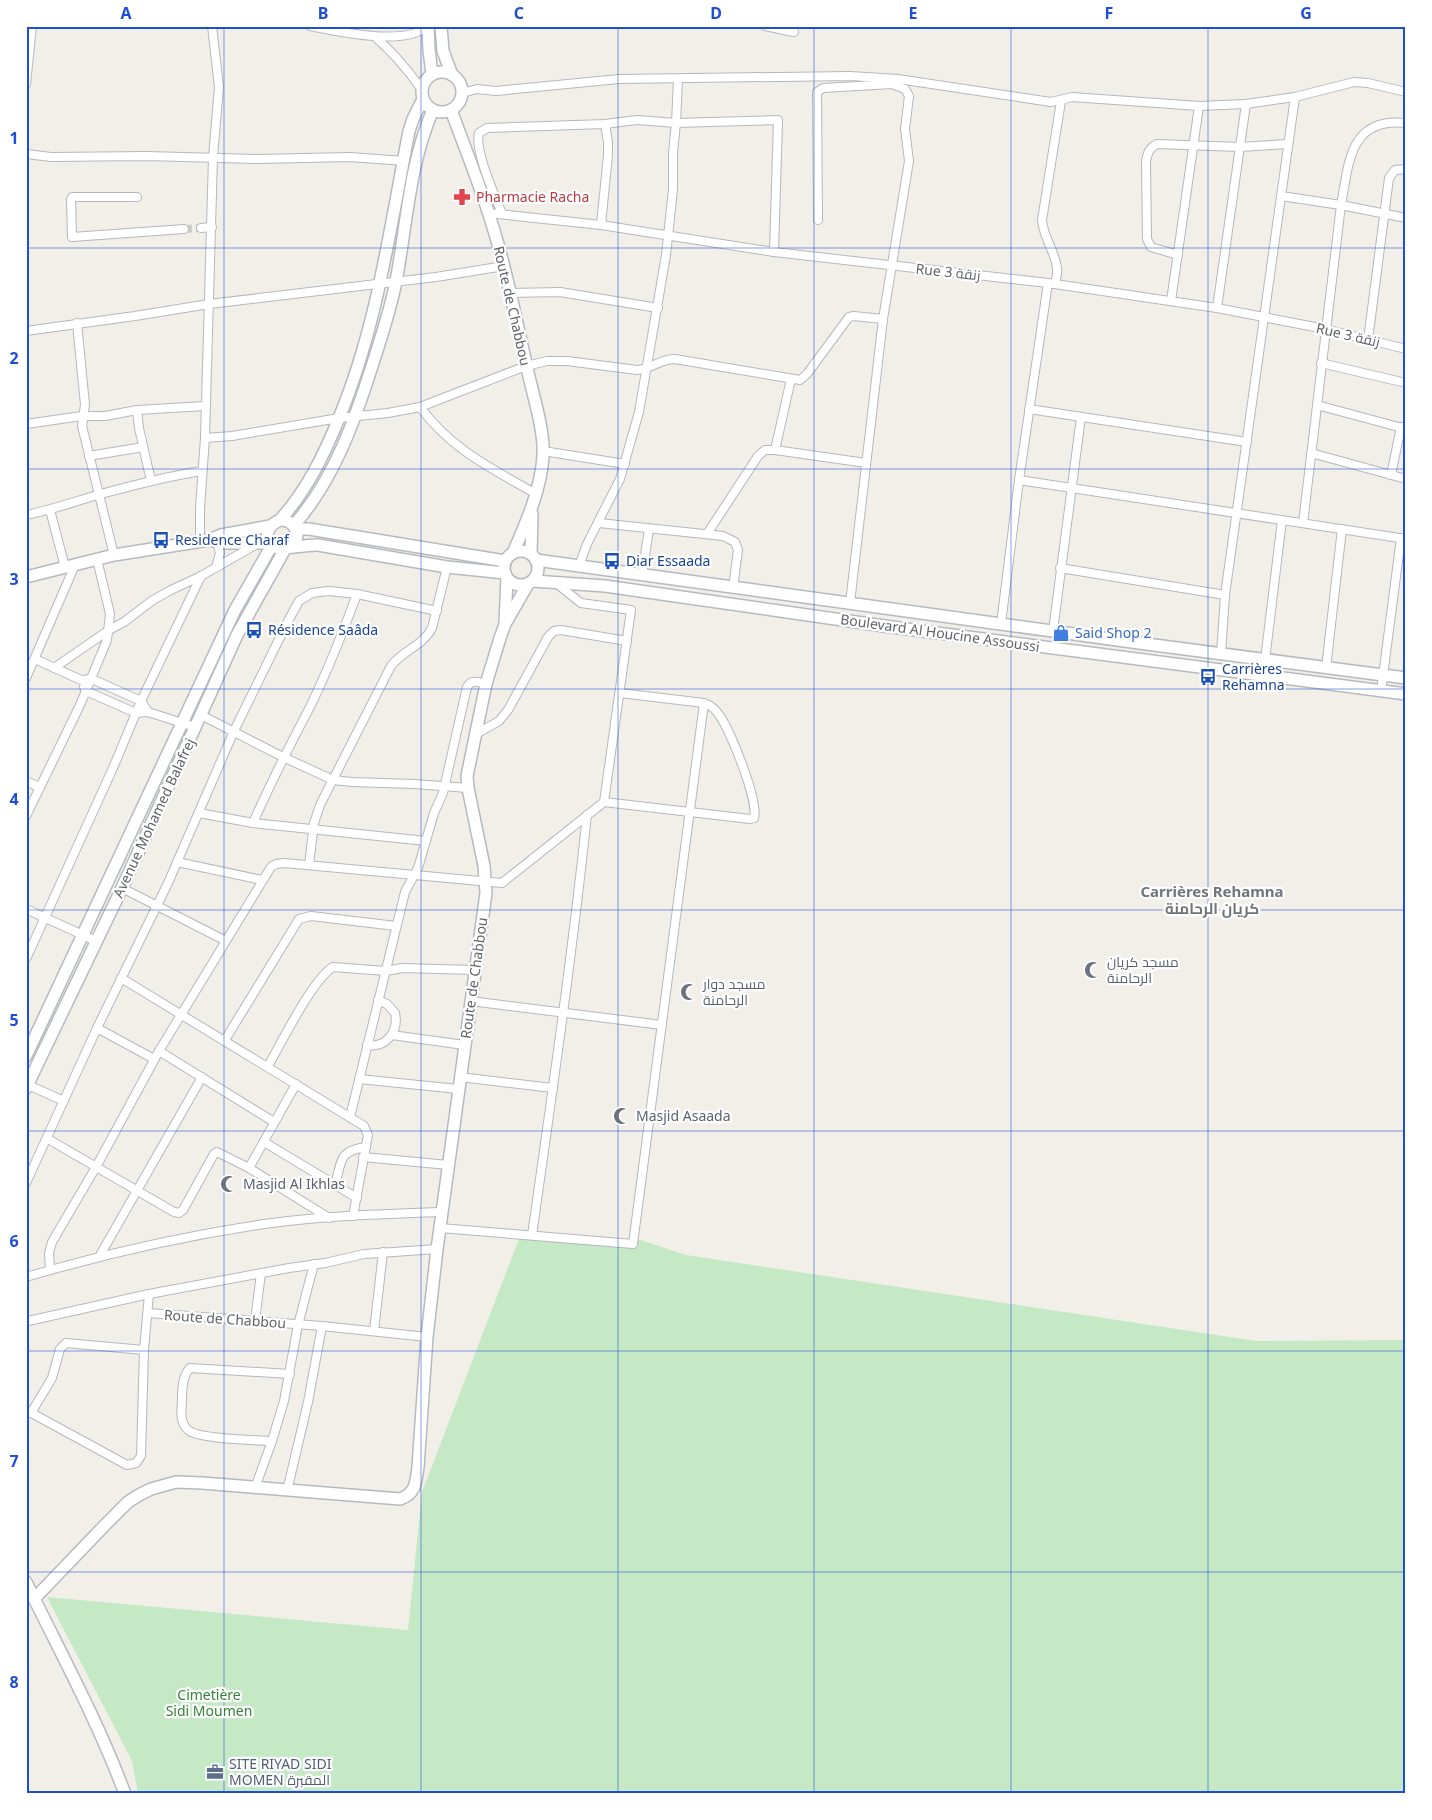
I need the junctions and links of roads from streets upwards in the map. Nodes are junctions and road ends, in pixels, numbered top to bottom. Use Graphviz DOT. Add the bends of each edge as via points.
graph roads {
  1 [pos="32,26"];
  2 [pos="212,26"];
  3 [pos="310,26"];
  4 [pos="427,26"];
  5 [pos="441,26"];
  6 [pos="765,26"];
  7 [pos="794,32"];
  8 [pos="374,36"];
  9 [pos="432,74"];
  10 [pos="452,75"];
  11 [pos="678,80"];
  12 [pos="26,84"];
  13 [pos="1406,92"];
  14 [pos="462,93"];
  15 [pos="422,95"];
  16 [pos="1295,97"];
  17 [pos="1062,101"];
  18 [pos="1246,104"];
  19 [pos="1199,106"];
  20 [pos="433,110"];
  21 [pos="451,110"];
  22 [pos="676,123"];
  23 [pos="605,124"];
  24 [pos="1406,124"];
  25 [pos="1192,144"];
  26 [pos="1287,144"];
  27 [pos="1240,147"];
  28 [pos="26,154"];
  29 [pos="214,158"];
  30 [pos="404,161"];
  31 [pos="1406,169"];
  32 [pos="1281,196"];
  33 [pos="137,197"];
  34 [pos="1341,205"];
  35 [pos="488,213"];
  36 [pos="1385,213"];
  37 [pos="502,214"];
  38 [pos="1406,218"];
  39 [pos="818,220"];
  40 [pos="601,226"];
  41 [pos="212,227"];
  42 [pos="200,228"];
  43 [pos="184,229"];
  44 [pos="669,236"];
  45 [pos="774,252"];
  46 [pos="1178,255"];
  47 [pos="504,266"];
  48 [pos="893,266"];
  49 [pos="396,281"];
  50 [pos="380,282"];
  51 [pos="1052,284"];
  52 [pos="510,293"];
  53 [pos="1172,301"];
  54 [pos="209,304"];
  55 [pos="658,308"];
  56 [pos="1217,308"];
  57 [pos="1264,317"];
  58 [pos="884,319"];
  59 [pos="77,323"];
  60 [pos="1325,329"];
  61 [pos="26,331"];
  62 [pos="1368,340"];
  63 [pos="1406,349"];
  64 [pos="1321,363"];
  65 [pos="526,366"];
  66 [pos="648,369"];
  67 [pos="791,379"];
  68 [pos="1406,383"];
  69 [pos="1317,405"];
  70 [pos="205,406"];
  71 [pos="420,406"];
  72 [pos="1029,409"];
  73 [pos="137,410"];
  74 [pos="82,416"];
  75 [pos="354,417"];
  76 [pos="1081,417"];
  77 [pos="339,418"];
  78 [pos="26,424"];
  79 [pos="1403,428"];
  80 [pos="205,438"];
  81 [pos="1246,442"];
  82 [pos="142,447"];
  83 [pos="775,450"];
  84 [pos="544,451"];
  85 [pos="1311,454"];
  86 [pos="89,456"];
  87 [pos="866,463"];
  88 [pos="625,464"];
  89 [pos="202,471"];
  90 [pos="1391,475"];
  91 [pos="1406,479"];
  92 [pos="1019,480"];
  93 [pos="151,481"];
  94 [pos="1071,488"];
  95 [pos="100,494"];
  96 [pos="536,494"];
  97 [pos="532,508"];
  98 [pos="50,510"];
  99 [pos="1237,513"];
  100 [pos="26,515"];
  101 [pos="1282,520"];
  102 [pos="275,523"];
  103 [pos="599,523"];
  104 [pos="1302,523"];
  105 [pos="295,527"];
  106 [pos="649,529"];
  107 [pos="1342,529"];
  108 [pos="707,534"];
  109 [pos="1404,538"];
  110 [pos="209,541"];
  111 [pos="267,544"];
  112 [pos="288,548"];
  113 [pos="114,555"];
  114 [pos="534,557"];
  115 [pos="98,559"];
  116 [pos="70,566"];
  117 [pos="507,566"];
  118 [pos="579,566"];
  119 [pos="216,567"];
  120 [pos="447,567"];
  121 [pos="1060,568"];
  122 [pos="642,574"];
  123 [pos="201,576"];
  124 [pos="26,577"];
  125 [pos="554,581"];
  126 [pos="531,582"];
  127 [pos="733,588"];
  128 [pos="357,594"];
  129 [pos="1226,595"];
  130 [pos="850,604"];
  131 [pos="436,611"];
  132 [pos="505,624"];
  133 [pos="1001,624"];
  134 [pos="109,630"];
  135 [pos="1052,631"];
  136 [pos="627,641"];
  137 [pos="1221,654"];
  138 [pos="35,659"];
  139 [pos="1265,660"];
  140 [pos="54,668"];
  141 [pos="1326,668"];
  142 [pos="1383,676"];
  143 [pos="26,678"];
  144 [pos="92,678"];
  145 [pos="1406,678"];
  146 [pos="81,680"];
  147 [pos="486,684"];
  148 [pos="86,691"];
  149 [pos="1381,691"];
  150 [pos="620,693"];
  151 [pos="1406,694"];
  152 [pos="141,701"];
  153 [pos="704,703"];
  154 [pos="148,712"];
  155 [pos="136,713"];
  156 [pos="201,715"];
  157 [pos="182,723"];
  158 [pos="195,727"];
  159 [pos="234,731"];
  160 [pos="476,734"];
  161 [pos="283,757"];
  162 [pos="333,780"];
  163 [pos="26,781"];
  164 [pos="40,787"];
  165 [pos="444,787"];
  166 [pos="468,788"];
  167 [pos="604,802"];
  168 [pos="690,812"];
  169 [pos="199,813"];
  170 [pos="587,815"];
  171 [pos="26,816"];
  172 [pos="253,823"];
  173 [pos="313,830"];
  174 [pos="426,841"];
  175 [pos="176,862"];
  176 [pos="309,865"];
  177 [pos="415,875"];
  178 [pos="262,880"];
  179 [pos="486,883"];
  180 [pos="122,888"];
  181 [pos="155,906"];
  182 [pos="26,909"];
  183 [pos="45,917"];
  184 [pos="396,926"];
  185 [pos="84,935"];
  186 [pos="96,941"];
  187 [pos="226,941"];
  188 [pos="26,960"];
  189 [pos="474,970"];
  190 [pos="386,971"];
  191 [pos="121,978"];
  192 [pos="378,1000"];
  193 [pos="470,1001"];
  194 [pos="563,1012"];
  195 [pos="181,1014"];
  196 [pos="662,1025"];
  197 [pos="98,1028"];
  198 [pos="392,1035"];
  199 [pos="225,1040"];
  200 [pos="367,1045"];
  201 [pos="464,1045"];
  202 [pos="159,1051"];
  203 [pos="26,1056"];
  204 [pos="154,1059"];
  205 [pos="268,1066"];
  206 [pos="202,1077"];
  207 [pos="359,1079"];
  208 [pos="459,1083"];
  209 [pos="296,1084"];
  210 [pos="27,1087"];
  211 [pos="554,1088"];
  212 [pos="64,1101"];
  213 [pos="350,1117"];
  214 [pos="274,1122"];
  215 [pos="48,1139"];
  216 [pos="264,1142"];
  217 [pos="366,1147"];
  218 [pos="363,1157"];
  219 [pos="448,1165"];
  220 [pos="96,1167"];
  221 [pos="249,1168"];
  222 [pos="26,1183"];
  223 [pos="335,1185"];
  224 [pos="138,1190"];
  225 [pos="357,1198"];
  226 [pos="442,1212"];
  227 [pos="353,1216"];
  228 [pos="329,1218"];
  229 [pos="440,1228"];
  230 [pos="532,1235"];
  231 [pos="437,1250"];
  232 [pos="383,1252"];
  233 [pos="99,1257"];
  234 [pos="314,1264"];
  235 [pos="50,1270"];
  236 [pos="261,1273"];
  237 [pos="26,1277"];
  238 [pos="149,1294"];
  239 [pos="148,1313"];
  240 [pos="256,1321"];
  241 [pos="27,1324"];
  242 [pos="298,1325"];
  243 [pos="322,1326"];
  244 [pos="374,1331"];
  245 [pos="427,1337"];
  246 [pos="144,1350"];
  247 [pos="290,1374"];
  248 [pos="29,1411"];
  249 [pos="272,1441"];
  250 [pos="255,1488"];
  251 [pos="287,1491"];
  252 [pos="26,1582"];
  253 [pos="30,1601"];
  254 [pos="125,1794"];
  1 -- 12 [label="street"];
  2 -- 29 [label="street" via="220,87"];
  3 -- 8 [label="street"];
  4 -- 8 [label="street" via="411,35"];
  4 -- 9 [label="street"];
  5 -- 10 [label="street" via="444,51"];
  6 -- 7 [label="street"];
  8 -- 15 [label="street" via="398,58"];
  9 -- 10 [label="street"];
  9 -- 15 [label="street" via="425,81"];
  10 -- 14 [label="street"];
  11 -- 14 [label="street" via="619,80 496,91 477,89"];
  11 -- 17 [label="street" via="833,76 898,79 1018,98"];
  11 -- 22 [label="street"];
  13 -- 16 [label="street" via="1354,82"];
  14 -- 21 [label="street"];
  15 -- 20 [label="street"];
  15 -- 30 [label="street"];
  16 -- 18 [label="street"];
  16 -- 26 [label="street"];
  17 -- 19 [label="street" via="1072,97"];
  17 -- 51 [label="street" via="1042,220 1058,270"];
  18 -- 19 [label="street"];
  18 -- 27 [label="street"];
  19 -- 25 [label="street"];
  20 -- 21 [label="street"];
  20 -- 49 [label="street" via="418,153"];
  21 -- 35 [label="street, Route de Chabbou"];
  22 -- 23 [label="street" via="637,120"];
  22 -- 44 [label="street"];
  22 -- 45 [label="street" via="778,120"];
  23 -- 37 [label="street" via="482,130 478,137 482,159"];
  23 -- 40 [label="street" via="608,155"];
  24 -- 34 [label="street" via="1375,126 1357,142 1350,156"];
  25 -- 27 [label="street"];
  25 -- 46 [label="street"];
  25 -- 46 [label="street" via="1157,144 1147,155 1148,244 1157,250"];
  26 -- 27 [label="street"];
  26 -- 32 [label="street"];
  27 -- 56 [label="street"];
  28 -- 29 [label="street"];
  29 -- 30 [label="street" via="350,157"];
  29 -- 41 [label="street"];
  30 -- 50 [label="street"];
  31 -- 36 [label="street" via="1397,169 1390,176"];
  32 -- 34 [label="street"];
  32 -- 57 [label="street"];
  33 -- 43 [label="street" via="72,196 72,237"];
  34 -- 36 [label="street"];
  34 -- 60 [label="street"];
  35 -- 37 [label="street, Rue 3 زنقة"];
  35 -- 47 [label="street, Route de Chabbou"];
  36 -- 38 [label="street"];
  36 -- 62 [label="street"];
  37 -- 40 [label="street, Rue 3 زنقة"];
  39 -- 48 [label="street" via="817,92 823,88 892,84 905,89 909,96 905,129 909,161"];
  40 -- 44 [label="street, Rue 3 زنقة"];
  41 -- 42 [label="street"];
  41 -- 54 [label="street"];
  44 -- 45 [label="street, Rue 3 زنقة"];
  44 -- 55 [label="street"];
  45 -- 48 [label="street, Rue 3 زنقة"];
  46 -- 53 [label="street"];
  47 -- 49 [label="street"];
  47 -- 52 [label="street, Route de Chabbou"];
  48 -- 51 [label="street, Rue 3 زنقة"];
  48 -- 58 [label="street"];
  49 -- 50 [label="street"];
  49 -- 75 [label="street" via="378,350"];
  50 -- 54 [label="street"];
  50 -- 77 [label="street" via="353,385"];
  51 -- 53 [label="street, Rue 3 زنقة"];
  51 -- 72 [label="street"];
  52 -- 55 [label="street" via="560,292"];
  52 -- 65 [label="street, Route de Chabbou"];
  53 -- 56 [label="street, Rue 3 زنقة"];
  54 -- 59 [label="street"];
  54 -- 70 [label="street"];
  55 -- 66 [label="street"];
  56 -- 57 [label="street, Rue 3 زنقة"];
  57 -- 60 [label="street, Rue 3 زنقة"];
  57 -- 81 [label="street"];
  58 -- 67 [label="street" via="849,317 806,377"];
  58 -- 87 [label="street"];
  59 -- 61 [label="street"];
  59 -- 74 [label="street" via="85,405"];
  60 -- 62 [label="street, Rue 3 زنقة"];
  60 -- 64 [label="street"];
  62 -- 63 [label="street, Rue 3 زنقة"];
  64 -- 68 [label="street"];
  64 -- 69 [label="street"];
  65 -- 66 [label="street" via="567,361"];
  65 -- 71 [label="street"];
  65 -- 84 [label="street, Route de Chabbou"];
  66 -- 67 [label="street" via="660,361 675,359"];
  66 -- 88 [label="street"];
  67 -- 83 [label="street"];
  69 -- 79 [label="street"];
  69 -- 85 [label="street"];
  70 -- 73 [label="street"];
  70 -- 80 [label="street"];
  71 -- 75 [label="street"];
  71 -- 96 [label="street" via="443,435 473,458"];
  72 -- 76 [label="street"];
  72 -- 92 [label="street"];
  73 -- 74 [label="street"];
  73 -- 82 [label="street"];
  74 -- 78 [label="street"];
  74 -- 86 [label="street"];
  75 -- 77 [label="street"];
  75 -- 105 [label="street" via="324,482"];
  76 -- 81 [label="street"];
  76 -- 94 [label="street"];
  77 -- 80 [label="street"];
  77 -- 102 [label="street" via="309,480"];
  79 -- 90 [label="street"];
  80 -- 89 [label="street"];
  81 -- 99 [label="street"];
  82 -- 86 [label="street"];
  82 -- 93 [label="street"];
  83 -- 87 [label="street"];
  83 -- 108 [label="street" via="761,453"];
  84 -- 88 [label="street"];
  84 -- 96 [label="street, Route de Chabbou"];
  85 -- 90 [label="street"];
  85 -- 104 [label="street"];
  86 -- 95 [label="street"];
  87 -- 130 [label="street"];
  88 -- 103 [label="street"];
  89 -- 93 [label="street"];
  89 -- 110 [label="street"];
  90 -- 91 [label="street"];
  92 -- 94 [label="street"];
  92 -- 133 [label="street"];
  93 -- 95 [label="street"];
  94 -- 99 [label="street"];
  94 -- 121 [label="street"];
  95 -- 98 [label="street"];
  95 -- 113 [label="street"];
  96 -- 97 [label="street, Route de Chabbou"];
  97 -- 114 [label="street, Route de Chabbou"];
  97 -- 117 [label="street, Route de Chabbou"];
  98 -- 100 [label="street"];
  98 -- 116 [label="street"];
  99 -- 101 [label="street"];
  99 -- 129 [label="street"];
  101 -- 104 [label="street"];
  101 -- 139 [label="street"];
  102 -- 105 [label="street" via="288,521"];
  102 -- 110 [label="street"];
  102 -- 111 [label="street"];
  103 -- 106 [label="street"];
  103 -- 118 [label="street"];
  104 -- 107 [label="street"];
  105 -- 112 [label="street" via="297,539"];
  105 -- 117 [label="street"];
  106 -- 108 [label="street"];
  106 -- 122 [label="street"];
  107 -- 109 [label="street"];
  107 -- 141 [label="street"];
  108 -- 127 [label="street" via="728,537 738,546"];
  109 -- 142 [label="street"];
  110 -- 111 [label="street"];
  110 -- 113 [label="street"];
  110 -- 119 [label="street" via="220,558"];
  111 -- 112 [label="street" via="278,549"];
  111 -- 119 [label="street"];
  111 -- 157 [label="street, Avenue Mohamed Balafrej"];
  112 -- 120 [label="street" via="318,545"];
  112 -- 156 [label="street, Avenue Mohamed Balafrej" via="246,618"];
  113 -- 115 [label="street"];
  114 -- 117 [label="street" via="522,551"];
  114 -- 118 [label="street, Boulevard Al Houcine Assoussi"];
  114 -- 126 [label="street" via="538,569"];
  115 -- 116 [label="street"];
  115 -- 134 [label="street" via="109,609"];
  116 -- 124 [label="street"];
  116 -- 138 [label="street"];
  117 -- 120 [label="street"];
  117 -- 126 [label="street" via="516,585"];
  117 -- 132 [label="street, Route de Chabbou"];
  118 -- 122 [label="street, Boulevard Al Houcine Assoussi"];
  119 -- 123 [label="street"];
  120 -- 131 [label="street"];
  121 -- 129 [label="street"];
  121 -- 135 [label="street"];
  122 -- 127 [label="street, Boulevard Al Houcine Assoussi"];
  123 -- 134 [label="street" via="171,590"];
  123 -- 152 [label="street"];
  125 -- 126 [label="street, Boulevard Al Houcine Assoussi"];
  125 -- 136 [label="street" via="581,603 631,610"];
  125 -- 149 [label="street, Boulevard Al Houcine Assoussi"];
  126 -- 132 [label="street, Route de Chabbou"];
  127 -- 130 [label="street, Boulevard Al Houcine Assoussi"];
  128 -- 131 [label="street"];
  128 -- 159 [label="street" via="320,591 299,601"];
  128 -- 161 [label="street" via="310,706"];
  129 -- 137 [label="street"];
  130 -- 133 [label="street, Boulevard Al Houcine Assoussi"];
  131 -- 162 [label="street" via="426,638 391,666"];
  132 -- 147 [label="street, Route de Chabbou"];
  133 -- 135 [label="street, Boulevard Al Houcine Assoussi"];
  134 -- 140 [label="street"];
  134 -- 144 [label="street"];
  135 -- 137 [label="street, Boulevard Al Houcine Assoussi"];
  136 -- 150 [label="street"];
  136 -- 160 [label="street" via="554,631 508,710 499,721"];
  137 -- 139 [label="street, Boulevard Al Houcine Assoussi"];
  138 -- 140 [label="street"];
  138 -- 143 [label="street"];
  139 -- 141 [label="street, Boulevard Al Houcine Assoussi"];
  140 -- 146 [label="street"];
  141 -- 142 [label="street, Boulevard Al Houcine Assoussi"];
  142 -- 145 [label="street, Boulevard Al Houcine Assoussi"];
  142 -- 149 [label="street"];
  144 -- 146 [label="street"];
  144 -- 148 [label="street"];
  144 -- 152 [label="street"];
  146 -- 148 [label="street"];
  147 -- 160 [label="street, Route de Chabbou"];
  147 -- 165 [label="street" via="473,682 468,685"];
  148 -- 155 [label="street"];
  148 -- 164 [label="street"];
  149 -- 151 [label="street, Boulevard Al Houcine Assoussi"];
  150 -- 153 [label="street"];
  150 -- 167 [label="street"];
  152 -- 154 [label="street"];
  152 -- 155 [label="street"];
  153 -- 168 [label="street"];
  153 -- 168 [label="street" via="716,710 726,727 747,781 755,814 750,819"];
  154 -- 155 [label="street"];
  154 -- 157 [label="street"];
  155 -- 183 [label="street"];
  156 -- 158 [label="street, Avenue Mohamed Balafrej"];
  156 -- 159 [label="street"];
  157 -- 158 [label="street"];
  157 -- 185 [label="street, Avenue Mohamed Balafrej"];
  158 -- 180 [label="street, Avenue Mohamed Balafrej"];
  159 -- 161 [label="street"];
  159 -- 169 [label="street"];
  160 -- 166 [label="street, Route de Chabbou" via="469,761"];
  161 -- 162 [label="street"];
  161 -- 172 [label="street"];
  162 -- 165 [label="street"];
  162 -- 173 [label="street" via="320,805"];
  163 -- 164 [label="street"];
  164 -- 171 [label="street"];
  165 -- 166 [label="street"];
  165 -- 174 [label="street"];
  166 -- 179 [label="street, Route de Chabbou"];
  167 -- 168 [label="street"];
  167 -- 170 [label="street"];
  168 -- 196 [label="street"];
  169 -- 172 [label="street"];
  169 -- 175 [label="street"];
  170 -- 179 [label="street" via="502,883"];
  170 -- 194 [label="street"];
  172 -- 173 [label="street"];
  173 -- 174 [label="street"];
  173 -- 176 [label="street"];
  174 -- 177 [label="street"];
  175 -- 178 [label="street"];
  175 -- 181 [label="street"];
  176 -- 177 [label="street"];
  176 -- 178 [label="street" via="276,864"];
  177 -- 179 [label="street"];
  177 -- 184 [label="street" via="405,892"];
  178 -- 187 [label="street"];
  179 -- 189 [label="street, Route de Chabbou"];
  180 -- 181 [label="street"];
  180 -- 186 [label="street, Avenue Mohamed Balafrej"];
  181 -- 187 [label="street"];
  181 -- 191 [label="street"];
  182 -- 183 [label="street"];
  183 -- 185 [label="street"];
  183 -- 188 [label="street"];
  184 -- 190 [label="street"];
  184 -- 199 [label="street" via="311,916 299,919"];
  185 -- 186 [label="street"];
  185 -- 203 [label="street, Avenue Mohamed Balafrej"];
  186 -- 210 [label="street, Avenue Mohamed Balafrej"];
  187 -- 195 [label="street"];
  189 -- 190 [label="street" via="402,968"];
  189 -- 193 [label="street, Route de Chabbou"];
  190 -- 192 [label="street"];
  190 -- 205 [label="street" via="338,966 328,970"];
  191 -- 195 [label="street"];
  191 -- 197 [label="street"];
  192 -- 198 [label="street" via="395,1013"];
  192 -- 200 [label="street"];
  193 -- 194 [label="street"];
  193 -- 201 [label="street, Route de Chabbou"];
  194 -- 196 [label="street"];
  194 -- 211 [label="street"];
  195 -- 199 [label="street"];
  195 -- 202 [label="street"];
  196 -- 230 [label="street" via="633,1244"];
  197 -- 204 [label="street"];
  197 -- 212 [label="street"];
  198 -- 200 [label="street" via="382,1045"];
  198 -- 201 [label="street"];
  199 -- 205 [label="street"];
  200 -- 207 [label="street"];
  201 -- 208 [label="street, Route de Chabbou"];
  202 -- 204 [label="street"];
  202 -- 206 [label="street"];
  204 -- 220 [label="street"];
  205 -- 209 [label="street"];
  206 -- 214 [label="street"];
  206 -- 224 [label="street"];
  207 -- 208 [label="street"];
  207 -- 213 [label="street"];
  208 -- 211 [label="street"];
  208 -- 219 [label="street, Route de Chabbou"];
  209 -- 213 [label="street"];
  209 -- 214 [label="street"];
  210 -- 212 [label="street"];
  211 -- 230 [label="street"];
  212 -- 215 [label="street"];
  213 -- 217 [label="street" via="366,1130"];
  214 -- 216 [label="street"];
  215 -- 220 [label="street"];
  215 -- 222 [label="street"];
  216 -- 221 [label="street"];
  216 -- 223 [label="street"];
  217 -- 218 [label="street"];
  217 -- 223 [label="street" via="352,1149 344,1155"];
  218 -- 219 [label="street"];
  218 -- 225 [label="street"];
  219 -- 226 [label="street, Route de Chabbou"];
  220 -- 224 [label="street"];
  220 -- 235 [label="street" via="52,1242 48,1254"];
  221 -- 224 [label="street" via="221,1152 216,1153 179,1213"];
  221 -- 228 [label="street"];
  223 -- 225 [label="street"];
  224 -- 233 [label="street"];
  225 -- 227 [label="street"];
  226 -- 227 [label="street"];
  226 -- 229 [label="street, Route de Chabbou"];
  227 -- 228 [label="street"];
  228 -- 233 [label="street" via="264,1224"];
  229 -- 230 [label="street"];
  229 -- 231 [label="street, Route de Chabbou"];
  231 -- 232 [label="street"];
  231 -- 245 [label="street, Route de Chabbou"];
  232 -- 234 [label="street"];
  232 -- 244 [label="street"];
  233 -- 235 [label="street"];
  234 -- 236 [label="street"];
  234 -- 242 [label="street"];
  235 -- 237 [label="street"];
  236 -- 238 [label="street"];
  236 -- 240 [label="street"];
  238 -- 239 [label="street"];
  238 -- 241 [label="street"];
  239 -- 240 [label="street, Route de Chabbou"];
  239 -- 246 [label="street, Route de Chabbou"];
  240 -- 242 [label="street, Route de Chabbou"];
  242 -- 243 [label="street, Route de Chabbou"];
  242 -- 247 [label="street"];
  243 -- 244 [label="street, Route de Chabbou"];
  243 -- 251 [label="street"];
  244 -- 245 [label="street, Route de Chabbou"];
  245 -- 251 [label="street, Route de Chabbou" via="416,1480 411,1493 400,1499"];
  246 -- 248 [label="street" via="66,1344 60,1349 52,1378"];
  246 -- 248 [label="street, Route de Chabbou" via="141,1456 136,1463 127,1465"];
  247 -- 249 [label="street"];
  247 -- 249 [label="street" via="190,1368 185,1376 181,1416 191,1433"];
  249 -- 250 [label="street"];
  250 -- 251 [label="street"];
  250 -- 253 [label="street" via="176,1482 139,1495 128,1502"];
  252 -- 253 [label="street"];
  253 -- 254 [label="street" via="88,1707"];
}
